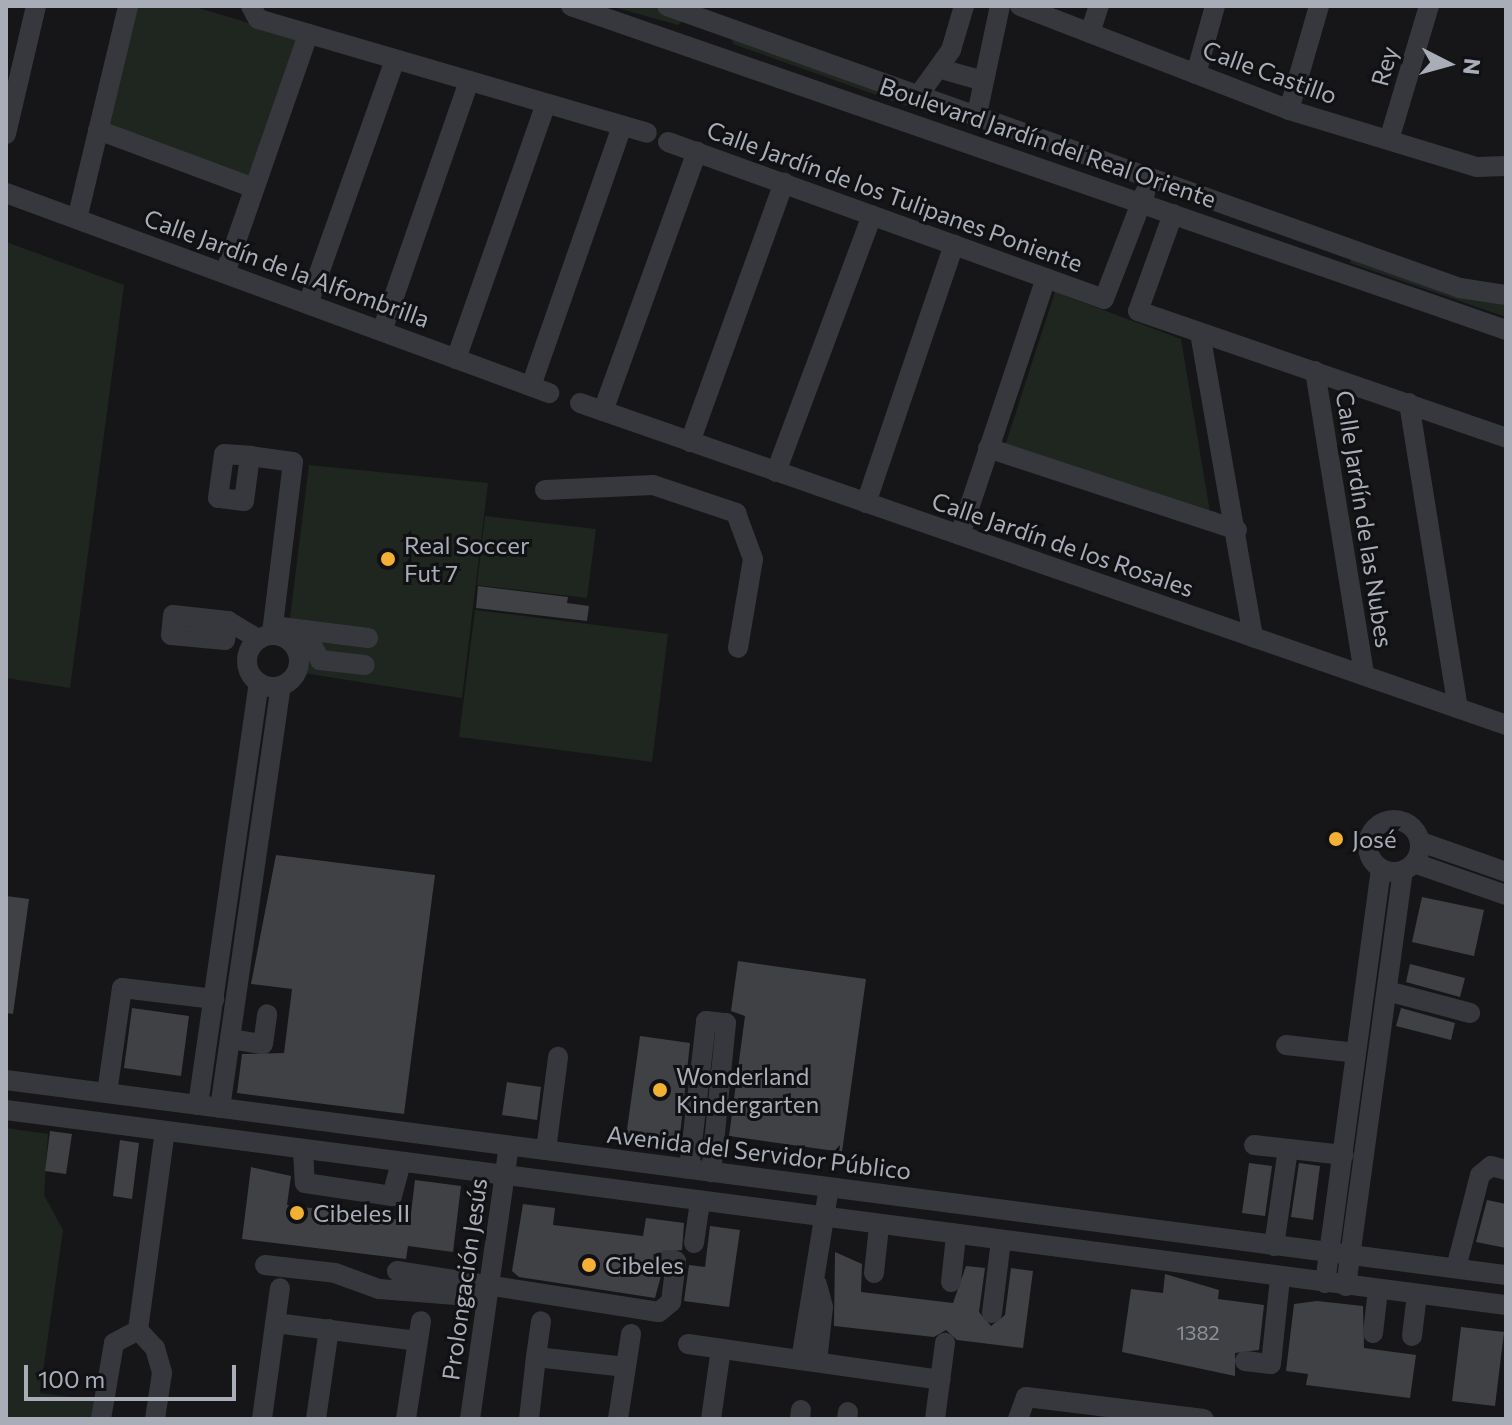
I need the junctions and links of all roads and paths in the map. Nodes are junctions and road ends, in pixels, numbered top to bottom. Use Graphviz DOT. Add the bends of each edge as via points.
graph roads {
  1 [pos="36,6"];
  2 [pos="128,6"];
  3 [pos="251,6"];
  4 [pos="571,6"];
  5 [pos="667,6"];
  6 [pos="964,6"];
  7 [pos="1000,6"];
  8 [pos="1020,6"];
  9 [pos="1099,6"];
  10 [pos="1215,6"];
  11 [pos="1319,6"];
  12 [pos="1429,6"];
  13 [pos="708,21"];
  14 [pos="1090,33"];
  15 [pos="308,34"];
  16 [pos="698,46"];
  17 [pos="395,60"];
  18 [pos="941,69"];
  19 [pos="1196,74"];
  20 [pos="980,80"];
  21 [pos="469,81"];
  22 [pos="918,96"];
  23 [pos="546,104"];
  24 [pos="1289,110"];
  25 [pos="977,114"];
  26 [pos="622,126"];
  27 [pos="98,130"];
  28 [pos="647,133"];
  29 [pos="6,134"];
  30 [pos="1389,140"];
  31 [pos="668,142"];
  32 [pos="697,152"];
  33 [pos="1506,166"];
  34 [pos="1150,178"];
  35 [pos="784,183"];
  36 [pos="254,188"];
  37 [pos="6,193"];
  38 [pos="1141,203"];
  39 [pos="1173,214"];
  40 [pos="872,215"];
  41 [pos="77,219"];
  42 [pos="1129,234"];
  43 [pos="954,245"];
  44 [pos="1162,245"];
  45 [pos="1349,249"];
  46 [pos="1340,272"];
  47 [pos="225,273"];
  48 [pos="1046,278"];
  49 [pos="1506,295"];
  50 [pos="308,304"];
  51 [pos="1506,330"];
  52 [pos="382,331"];
  53 [pos="1200,333"];
  54 [pos="456,359"];
  55 [pos="1315,371"];
  56 [pos="580,403"];
  57 [pos="1409,403"];
  58 [pos="603,411"];
  59 [pos="1506,439"];
  60 [pos="690,442"];
  61 [pos="988,448"];
  62 [pos="250,456"];
  63 [pos="776,472"];
  64 [pos="545,490"];
  65 [pos="866,503"];
  66 [pos="1237,530"];
  67 [pos="960,535"];
  68 [pos="228,621"];
  69 [pos="304,630"];
  70 [pos="268,633"];
  71 [pos="1253,637"];
  72 [pos="368,638"];
  73 [pos="738,648"];
  74 [pos="365,665"];
  75 [pos="1364,675"];
  76 [pos="259,684"];
  77 [pos="281,686"];
  78 [pos="1458,708"];
  79 [pos="1506,725"];
  80 [pos="1421,842"];
  81 [pos="1409,867"];
  82 [pos="1381,869"];
  83 [pos="1506,872"];
  84 [pos="231,881"];
  85 [pos="252,883"];
  86 [pos="1506,895"];
  87 [pos="1387,991"];
  88 [pos="214,999"];
  89 [pos="1470,1013"];
  90 [pos="267,1014"];
  91 [pos="230,1039"];
  92 [pos="1286,1045"];
  93 [pos="1356,1053"];
  94 [pos="558,1057"];
  95 [pos="6,1080"];
  96 [pos="107,1093"];
  97 [pos="198,1105"];
  98 [pos="220,1108"];
  99 [pos="6,1110"];
  100 [pos="165,1131"];
  101 [pos="1254,1145"];
  102 [pos="509,1146"];
  103 [pos="303,1149"];
  104 [pos="1288,1149"];
  105 [pos="546,1150"];
  106 [pos="1343,1155"];
  107 [pos="401,1162"];
  108 [pos="689,1169"];
  109 [pos="1506,1170"];
  110 [pos="711,1172"];
  111 [pos="505,1176"];
  112 [pos="829,1188"];
  113 [pos="700,1202"];
  114 [pos="825,1217"];
  115 [pos="879,1226"];
  116 [pos="956,1236"];
  117 [pos="1001,1241"];
  118 [pos="694,1243"];
  119 [pos="1274,1246"];
  120 [pos="1329,1253"];
  121 [pos="1350,1256"];
  122 [pos="667,1260"];
  123 [pos="265,1265"];
  124 [pos="1456,1268"];
  125 [pos="397,1271"];
  126 [pos="874,1273"];
  127 [pos="1506,1275"];
  128 [pos="1280,1278"];
  129 [pos="951,1282"];
  130 [pos="1325,1283"];
  131 [pos="1346,1286"];
  132 [pos="280,1288"];
  133 [pos="429,1288"];
  134 [pos="1378,1290"];
  135 [pos="488,1292"];
  136 [pos="1417,1294"];
  137 [pos="1506,1305"];
  138 [pos="992,1313"];
  139 [pos="541,1321"];
  140 [pos="275,1323"];
  141 [pos="329,1329"];
  142 [pos="138,1330"];
  143 [pos="1373,1333"];
  144 [pos="631,1334"];
  145 [pos="1412,1336"];
  146 [pos="945,1343"];
  147 [pos="688,1344"];
  148 [pos="721,1349"];
  149 [pos="536,1357"];
  150 [pos="809,1361"];
  151 [pos="1245,1361"];
  152 [pos="625,1367"];
  153 [pos="940,1380"];
  154 [pos="1109,1412"];
  155 [pos="1193,1418"];
  156 [pos="101,1419"];
  157 [pos="155,1419"];
  158 [pos="262,1419"];
  159 [pos="316,1419"];
  160 [pos="406,1419"];
  161 [pos="470,1419"];
  162 [pos="529,1419"];
  163 [pos="618,1419"];
  164 [pos="711,1419"];
  165 [pos="935,1419"];
  166 [pos="1018,1419"];
  1 -- 29 [label="street"];
  2 -- 27 [label="street"];
  3 -- 15 [label="street" via="258,19"];
  4 -- 16 [label="street, Boulevard Jardín del Real Oriente"];
  5 -- 13 [label="street, Boulevard Jardín del Real Oriente"];
  6 -- 18 [label="street"];
  7 -- 20 [label="street"];
  8 -- 14 [label="street, Calle Castillo"];
  9 -- 14 [label="street"];
  10 -- 19 [label="street"];
  11 -- 24 [label="street"];
  12 -- 30 [label="street, Rey"];
  13 -- 16 [label="street"];
  13 -- 22 [label="street, Boulevard Jardín del Real Oriente"];
  14 -- 19 [label="street, Calle Castillo"];
  15 -- 17 [label="street"];
  15 -- 36 [label="street"];
  16 -- 38 [label="street, Boulevard Jardín del Real Oriente"];
  17 -- 21 [label="street"];
  17 -- 50 [label="street"];
  18 -- 20 [label="street"];
  18 -- 22 [label="street"];
  19 -- 24 [label="street, Calle Castillo"];
  20 -- 25 [label="street"];
  21 -- 23 [label="street"];
  21 -- 52 [label="street"];
  22 -- 25 [label="street, Boulevard Jardín del Real Oriente"];
  23 -- 26 [label="street"];
  23 -- 54 [label="street"];
  24 -- 30 [label="street, Calle Castillo"];
  25 -- 34 [label="street, Boulevard Jardín del Real Oriente"];
  26 -- 28 [label="street"];
  26 -- 54 [label="street, Calle Jardín de la Alfombrilla" via="540,390"];
  27 -- 36 [label="street"];
  27 -- 41 [label="street"];
  30 -- 33 [label="street, Calle Castillo" via="1477,167"];
  31 -- 32 [label="street, Calle Jardín de los Tulipanes Poniente"];
  32 -- 35 [label="street, Calle Jardín de los Tulipanes Poniente"];
  32 -- 58 [label="street"];
  34 -- 38 [label="street"];
  34 -- 45 [label="street, Boulevard Jardín del Real Oriente"];
  35 -- 40 [label="street, Calle Jardín de los Tulipanes Poniente"];
  35 -- 60 [label="street"];
  36 -- 47 [label="street"];
  37 -- 41 [label="street, Calle Jardín de la Alfombrilla"];
  38 -- 39 [label="street, Boulevard Jardín del Real Oriente"];
  38 -- 42 [label="street"];
  39 -- 44 [label="street"];
  39 -- 46 [label="street, Boulevard Jardín del Real Oriente"];
  40 -- 43 [label="street, Calle Jardín de los Tulipanes Poniente"];
  40 -- 63 [label="street"];
  41 -- 47 [label="street, Calle Jardín de la Alfombrilla"];
  42 -- 44 [label="street"];
  42 -- 48 [label="street, Calle Jardín de los Tulipanes Poniente" via="1104,299"];
  43 -- 48 [label="street, Calle Jardín de los Tulipanes Poniente"];
  43 -- 65 [label="street"];
  44 -- 53 [label="street" via="1138,311"];
  45 -- 46 [label="street"];
  45 -- 49 [label="street, Boulevard Jardín del Real Oriente" via="1460,288"];
  46 -- 51 [label="street, Boulevard Jardín del Real Oriente"];
  47 -- 50 [label="street, Calle Jardín de la Alfombrilla"];
  48 -- 61 [label="street"];
  50 -- 52 [label="street, Calle Jardín de la Alfombrilla"];
  52 -- 54 [label="street, Calle Jardín de la Alfombrilla"];
  53 -- 55 [label="street"];
  53 -- 66 [label="street"];
  55 -- 57 [label="street"];
  55 -- 75 [label="street, Calle Jardín de las Nubes"];
  56 -- 58 [label="street"];
  57 -- 59 [label="street"];
  57 -- 78 [label="street"];
  58 -- 60 [label="street, Calle Jardín de los Rosales"];
  60 -- 63 [label="street, Calle Jardín de los Rosales"];
  61 -- 66 [label="street"];
  61 -- 67 [label="street"];
  62 -- 70 [label="street" via="293,462"];
  63 -- 65 [label="street, Calle Jardín de los Rosales"];
  64 -- 73 [label="street" via="653,485 736,513 753,559"];
  65 -- 67 [label="street, Calle Jardín de los Rosales"];
  66 -- 71 [label="street"];
  67 -- 71 [label="street, Calle Jardín de los Rosales"];
  68 -- 70 [label="street"];
  69 -- 70 [label="street"];
  69 -- 72 [label="street"];
  69 -- 74 [label="street" via="320,660"];
  70 -- 76 [label="street" via="247,665"];
  70 -- 77 [label="street" via="286,638 299,656 293,678"];
  71 -- 75 [label="street, Calle Jardín de los Rosales"];
  75 -- 78 [label="street, Calle Jardín de los Rosales"];
  76 -- 77 [label="street"];
  76 -- 84 [label="street"];
  77 -- 85 [label="street"];
  78 -- 79 [label="street, Calle Jardín de los Rosales"];
  80 -- 81 [label="street"];
  80 -- 82 [label="street" via="1408,823 1385,821 1369,838"];
  80 -- 83 [label="street"];
  81 -- 82 [label="street"];
  81 -- 86 [label="street"];
  81 -- 87 [label="street"];
  82 -- 93 [label="street"];
  84 -- 85 [label="street"];
  84 -- 88 [label="street"];
  85 -- 91 [label="street"];
  87 -- 89 [label="street"];
  87 -- 121 [label="street"];
  88 -- 96 [label="street" via="122,988"];
  88 -- 97 [label="street"];
  90 -- 91 [label="street" via="263,1044"];
  91 -- 98 [label="street"];
  92 -- 93 [label="street"];
  93 -- 106 [label="street"];
  94 -- 105 [label="street"];
  95 -- 96 [label="street, Avenida del Servidor Público"];
  96 -- 97 [label="street, Avenida del Servidor Público"];
  97 -- 98 [label="street, Avenida del Servidor Público"];
  98 -- 102 [label="street, Avenida del Servidor Público"];
  99 -- 100 [label="street"];
  100 -- 103 [label="street"];
  100 -- 142 [label="street"];
  101 -- 104 [label="street"];
  102 -- 105 [label="street, Avenida del Servidor Público"];
  102 -- 111 [label="street, Prolongación Jesús"];
  103 -- 107 [label="street"];
  103 -- 107 [label="street" via="305,1183 392,1196"];
  104 -- 106 [label="street"];
  104 -- 119 [label="street"];
  105 -- 108 [label="street, Avenida del Servidor Público"];
  106 -- 120 [label="street"];
  107 -- 111 [label="street"];
  108 -- 110 [label="street, Avenida del Servidor Público"];
  108 -- 110 [label="street" via="706,1021 726,1023"];
  109 -- 124 [label="street" via="1491,1166 1480,1175"];
  110 -- 112 [label="street, Avenida del Servidor Público"];
  111 -- 113 [label="street"];
  111 -- 135 [label="street, Prolongación Jesús"];
  112 -- 114 [label="street"];
  112 -- 119 [label="street, Avenida del Servidor Público"];
  113 -- 114 [label="street"];
  113 -- 118 [label="street"];
  114 -- 115 [label="street"];
  114 -- 150 [label="street"];
  115 -- 116 [label="street"];
  115 -- 126 [label="street"];
  116 -- 117 [label="street"];
  116 -- 129 [label="street"];
  117 -- 128 [label="street"];
  117 -- 138 [label="street"];
  119 -- 120 [label="street, Avenida del Servidor Público"];
  120 -- 121 [label="street, Avenida del Servidor Público"];
  120 -- 130 [label="street"];
  121 -- 124 [label="street, Avenida del Servidor Público"];
  121 -- 131 [label="street"];
  122 -- 135 [label="street" via="676,1261 671,1302 659,1312"];
  123 -- 133 [label="street"];
  124 -- 127 [label="street, Avenida del Servidor Público"];
  125 -- 133 [label="street"];
  128 -- 130 [label="street"];
  128 -- 151 [label="street" via="1271,1364"];
  130 -- 131 [label="street"];
  131 -- 134 [label="street"];
  132 -- 140 [label="street"];
  133 -- 135 [label="street"];
  134 -- 136 [label="street"];
  134 -- 143 [label="street"];
  135 -- 161 [label="street, Prolongación Jesús"];
  136 -- 137 [label="street"];
  136 -- 145 [label="street"];
  139 -- 149 [label="street"];
  140 -- 141 [label="street"];
  140 -- 158 [label="street"];
  141 -- 159 [label="street"];
  141 -- 160 [label="street" via="419,1331"];
  142 -- 156 [label="street" via="114,1343"];
  142 -- 157 [label="street" via="155,1348 162,1373"];
  144 -- 152 [label="street"];
  146 -- 153 [label="street"];
  147 -- 148 [label="street"];
  148 -- 150 [label="street"];
  148 -- 164 [label="street"];
  149 -- 152 [label="street"];
  149 -- 162 [label="street"];
  150 -- 153 [label="street"];
  152 -- 163 [label="street"];
  153 -- 165 [label="street"];
  154 -- 155 [label="street"];
  154 -- 166 [label="street" via="1026,1397"];
}
